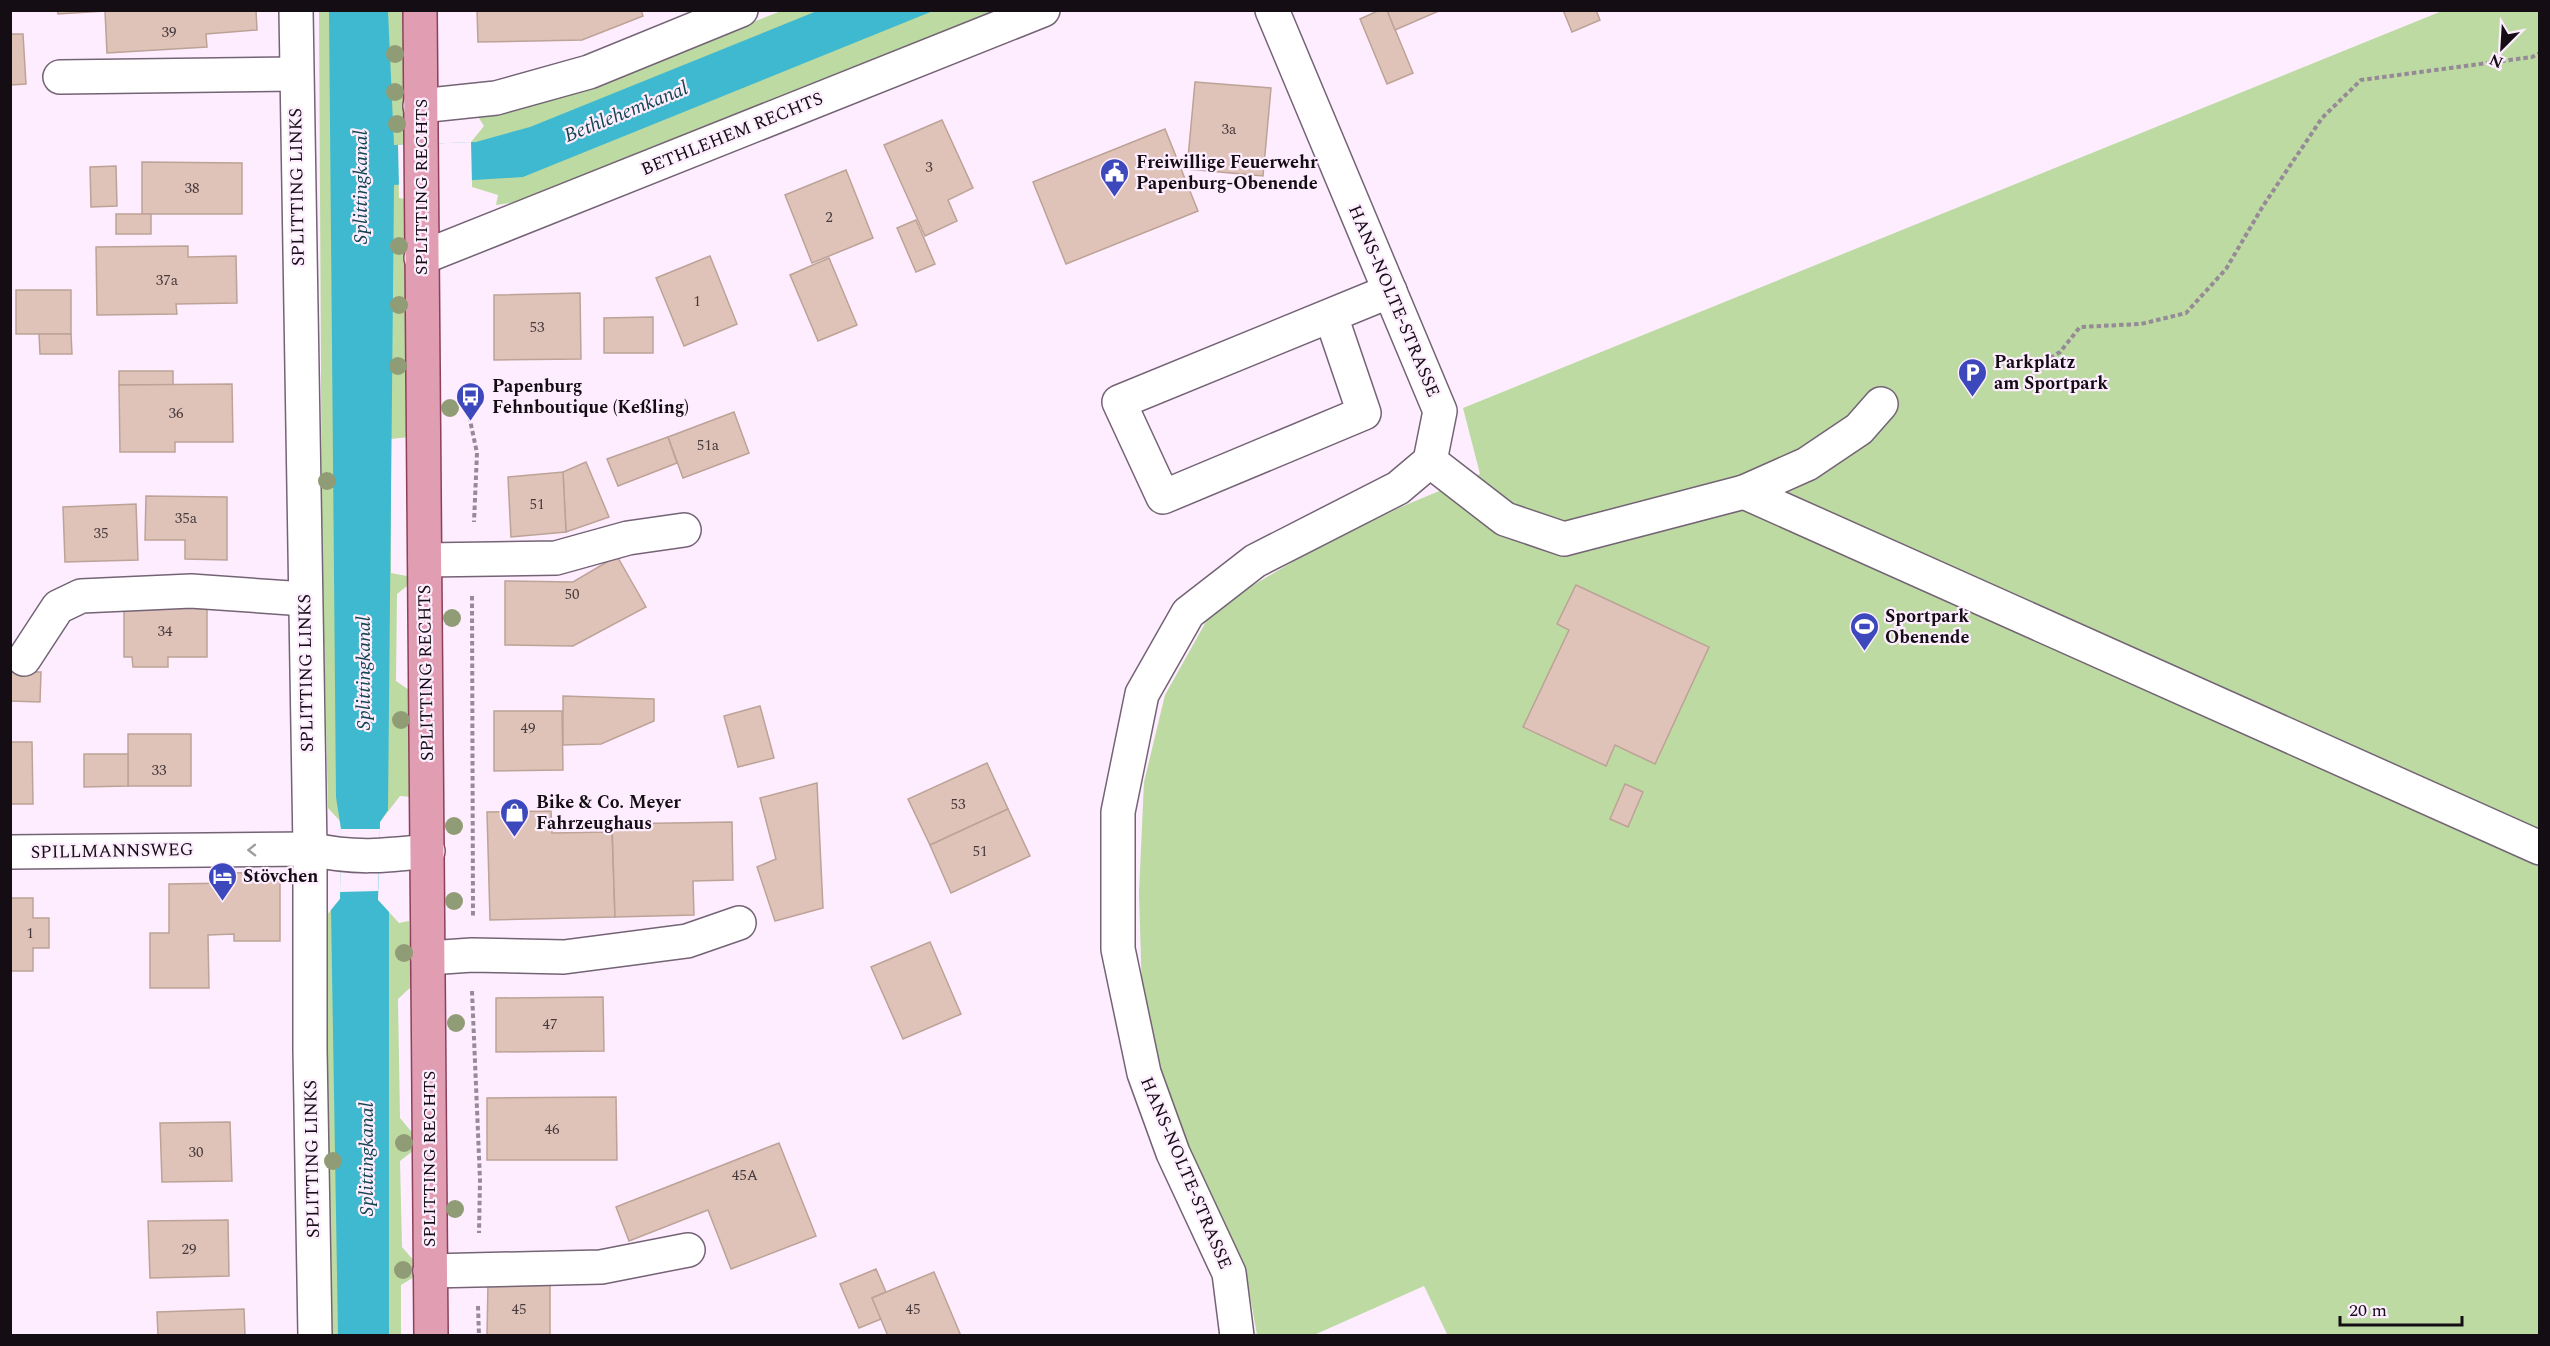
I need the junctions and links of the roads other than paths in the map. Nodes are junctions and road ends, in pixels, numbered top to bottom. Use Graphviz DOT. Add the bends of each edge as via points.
graph roads {
  1 [pos="296,10"];
  2 [pos="420,10"];
  3 [pos="741,10"];
  4 [pos="1043,10"];
  5 [pos="1272,10"];
  6 [pos="295,74"];
  7 [pos="60,77"];
  8 [pos="420,106"];
  9 [pos="421,258"];
  10 [pos="1390,291"];
  11 [pos="1330,316"];
  12 [pos="1881,404"];
  13 [pos="1430,461"];
  14 [pos="1744,492"];
  15 [pos="684,530"];
  16 [pos="425,560"];
  17 [pos="305,599"];
  18 [pos="24,658"];
  19 [pos="2540,848"];
  20 [pos="310,849"];
  21 [pos="428,851"];
  22 [pos="10,852"];
  23 [pos="739,923"];
  24 [pos="428,958"];
  25 [pos="688,1250"];
  26 [pos="429,1271"];
  27 [pos="315,1335"];
  28 [pos="431,1335"];
  29 [pos="1237,1335"];
  1 -- 6 [label="street, SPLITTING LINKS"];
  2 -- 8 [label="main road, SPLITTING RECHTS"];
  3 -- 8 [label="street" via="589,72 496,98"];
  4 -- 9 [label="street, BETHLEHEM RECHTS"];
  5 -- 10 [label="street, HANS-NOLTE-STRASSE"];
  6 -- 7 [label="street"];
  6 -- 17 [label="street, SPLITTING LINKS"];
  8 -- 9 [label="main road, SPLITTING RECHTS"];
  9 -- 16 [label="main road, SPLITTING RECHTS"];
  10 -- 11 [label="street"];
  10 -- 13 [label="street, HANS-NOLTE-STRASSE" via="1440,411"];
  11 -- 11 [label="street" via="1119,402 1163,497 1364,413"];
  12 -- 14 [label="street" via="1859,429 1807,464"];
  13 -- 14 [label="street" via="1504,519 1564,539"];
  13 -- 29 [label="street, HANS-NOLTE-STRASSE" via="1398,488 1255,561 1188,613 1142,694 1118,812 1118,949 1143,1073 1173,1153 1229,1273"];
  14 -- 19 [label="street"];
  15 -- 16 [label="street" via="628,538 556,558"];
  16 -- 21 [label="main road, SPLITTING RECHTS"];
  17 -- 18 [label="street" via="191,591 81,596 58,607"];
  17 -- 20 [label="street, SPLITTING LINKS"];
  20 -- 21 [label="street, SPILLMANNSWEG" via="342,856"];
  20 -- 22 [label="street, SPILLMANNSWEG, one-way"];
  20 -- 27 [label="street, SPLITTING LINKS"];
  21 -- 24 [label="main road, SPLITTING RECHTS"];
  23 -- 24 [label="street" via="687,941 564,957"];
  24 -- 26 [label="main road, SPLITTING RECHTS"];
  25 -- 26 [label="street" via="601,1267"];
  26 -- 28 [label="main road, SPLITTING RECHTS"];
}
